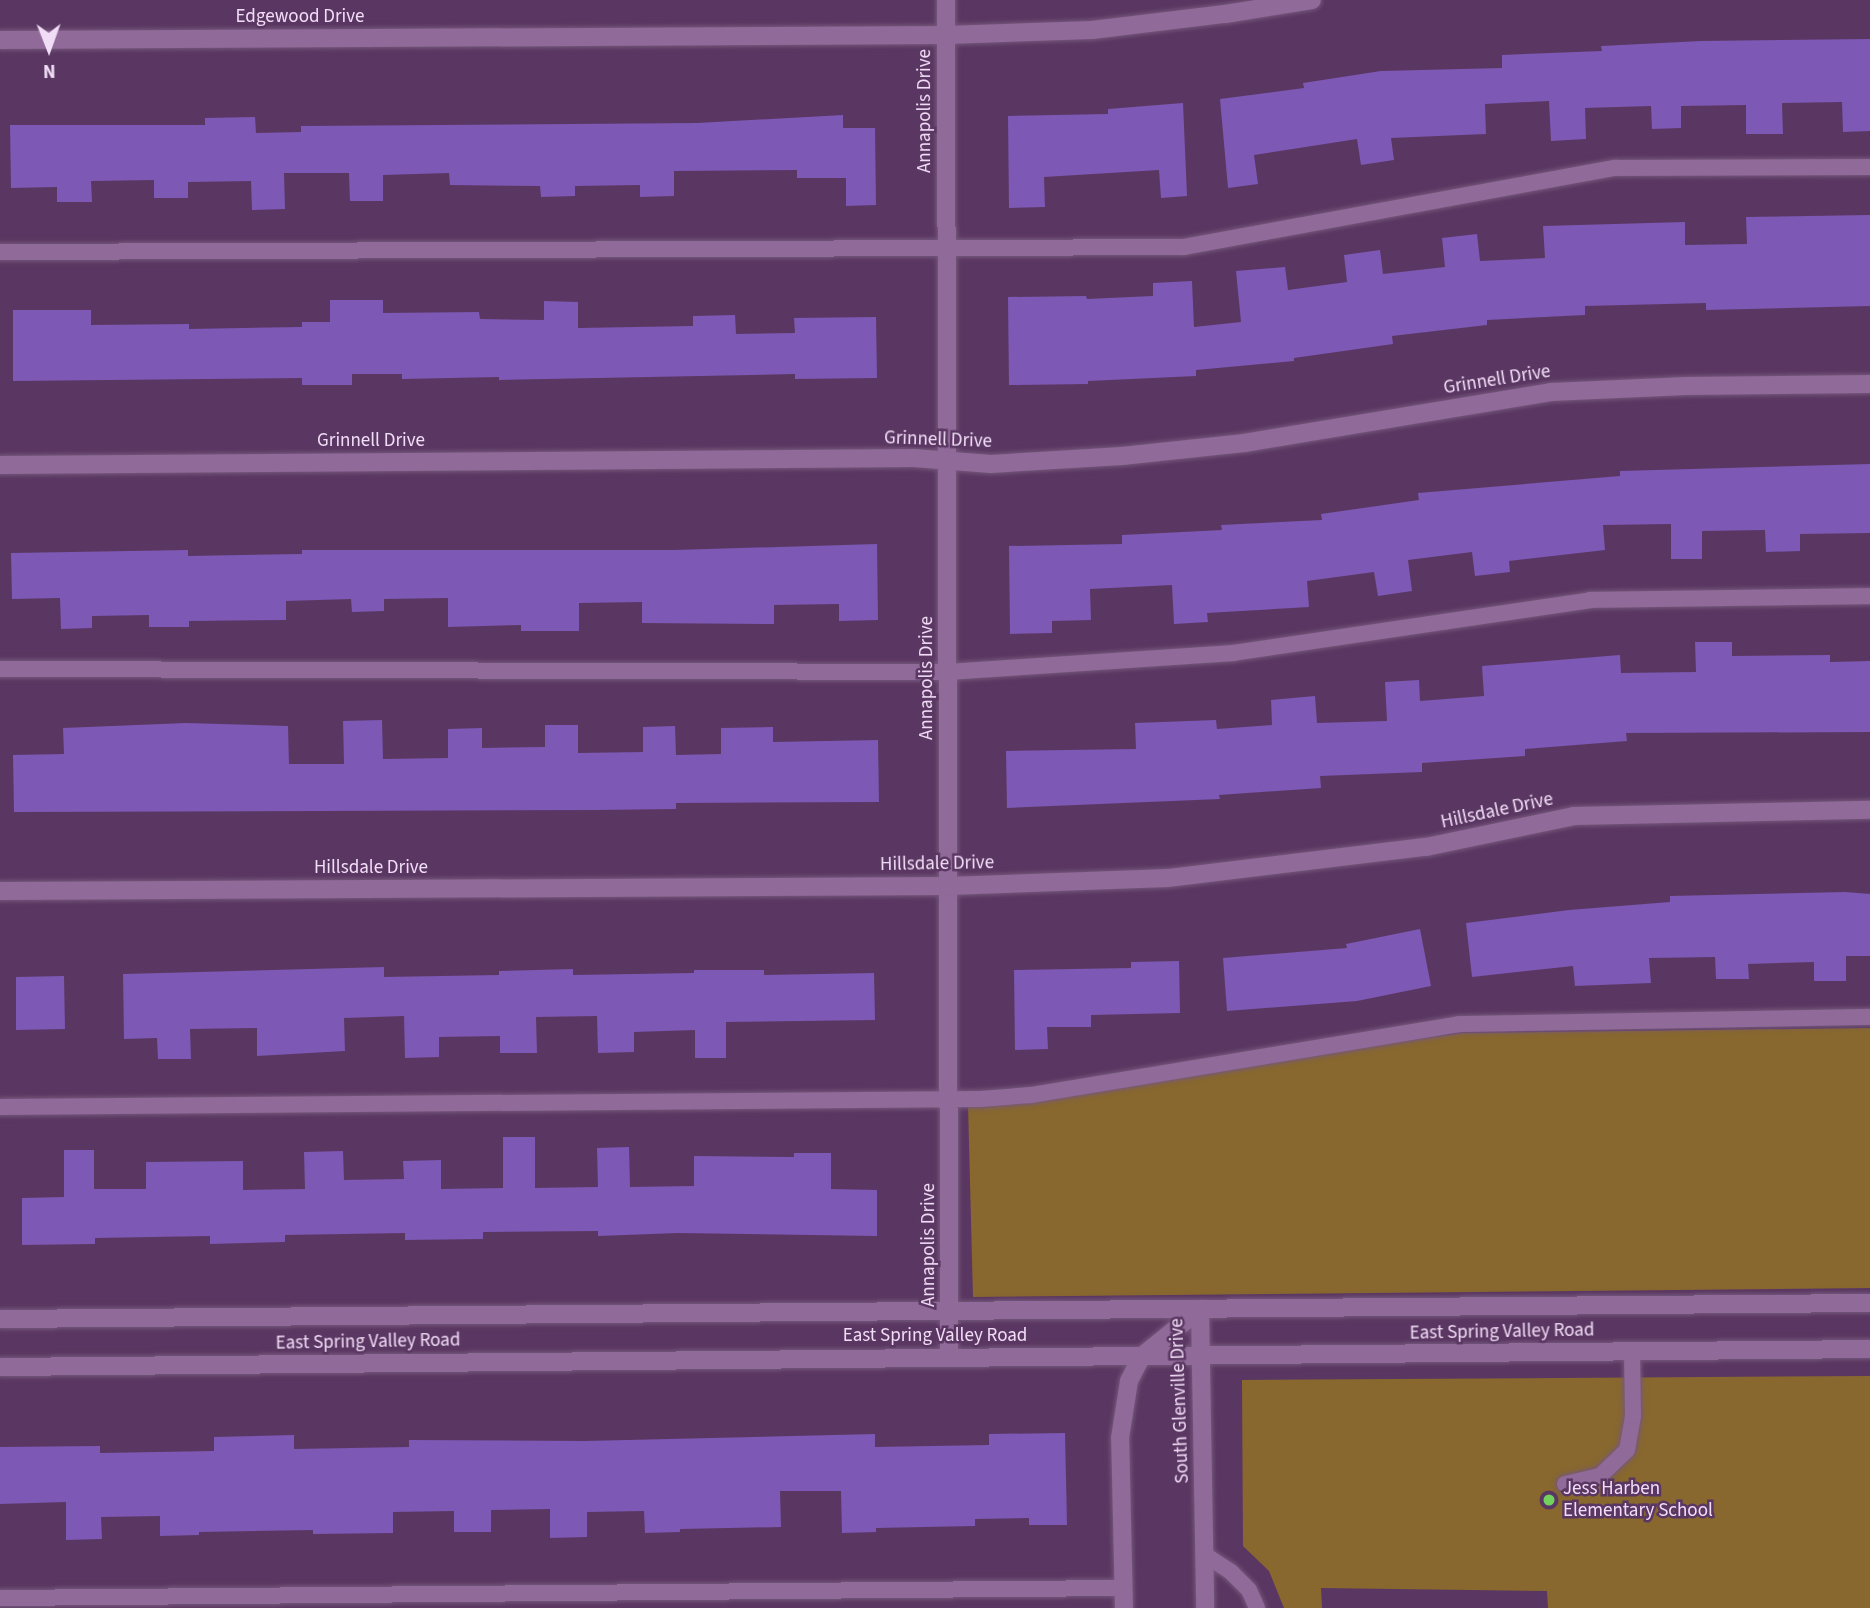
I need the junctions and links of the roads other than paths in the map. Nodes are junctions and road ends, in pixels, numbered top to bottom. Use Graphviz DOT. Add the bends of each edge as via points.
graph roads {
  1 [pos="946,0"];
  2 [pos="1312,0"];
  3 [pos="946,35"];
  4 [pos="0,40"];
  5 [pos="1870,167"];
  6 [pos="947,247"];
  7 [pos="0,252"];
  8 [pos="1870,384"];
  9 [pos="948,462"];
  10 [pos="0,465"];
  11 [pos="1870,596"];
  12 [pos="0,668"];
  13 [pos="948,672"];
  14 [pos="1870,810"];
  15 [pos="948,886"];
  16 [pos="0,891"];
  17 [pos="1870,1017"];
  18 [pos="950,1097"];
  19 [pos="0,1107"];
  20 [pos="1870,1303"];
  21 [pos="1200,1309"];
  22 [pos="949,1310"];
  23 [pos="0,1319"];
  24 [pos="1870,1349"];
  25 [pos="1632,1352"];
  26 [pos="1142,1356"];
  27 [pos="1201,1356"];
  28 [pos="949,1357"];
  29 [pos="0,1367"];
  30 [pos="1564,1484"];
  31 [pos="1205,1555"];
  32 [pos="1124,1588"];
  33 [pos="0,1598"];
  34 [pos="1124,1608"];
  35 [pos="1206,1608"];
  36 [pos="1257,1608"];
  1 -- 3 [label="street, Annapolis Drive"];
  2 -- 3 [label="street, Edgewood Drive" via="1092,30"];
  3 -- 4 [label="street, Edgewood Drive"];
  3 -- 6 [label="street, Annapolis Drive"];
  5 -- 6 [label="lane" via="1615,168 1184,247"];
  6 -- 7 [label="lane"];
  6 -- 9 [label="street, Annapolis Drive"];
  8 -- 9 [label="street, Grinnell Drive" via="1551,392 1230,444 1122,456"];
  9 -- 10 [label="street, Grinnell Drive" via="914,458"];
  9 -- 13 [label="street, Annapolis Drive"];
  11 -- 13 [label="lane" via="1590,600 1233,653"];
  12 -- 13 [label="lane"];
  13 -- 15 [label="street, Annapolis Drive"];
  14 -- 15 [label="street, Hillsdale Drive" via="1574,816 1426,847 1168,878"];
  15 -- 16 [label="street, Hillsdale Drive"];
  15 -- 18 [label="street, Annapolis Drive"];
  17 -- 18 [label="lane" via="1459,1024 1031,1095"];
  18 -- 19 [label="lane"];
  18 -- 22 [label="street, Annapolis Drive"];
  20 -- 21 [label="street, East Spring Valley Road"];
  21 -- 22 [label="street, East Spring Valley Road"];
  21 -- 26 [label="street, South Glenville Drive"];
  21 -- 27 [label="street, South Glenville Drive"];
  22 -- 23 [label="street, East Spring Valley Road"];
  22 -- 28 [label="street, Annapolis Drive"];
  24 -- 25 [label="street, East Spring Valley Road"];
  25 -- 27 [label="street, East Spring Valley Road"];
  25 -- 30 [label="lane" via="1633,1416 1627,1450 1600,1476"];
  26 -- 27 [label="street, East Spring Valley Road"];
  26 -- 28 [label="street, East Spring Valley Road"];
  26 -- 32 [label="street, South Glenville Drive" via="1129,1381 1120,1438"];
  27 -- 31 [label="street, South Glenville Drive"];
  28 -- 29 [label="street, East Spring Valley Road"];
  31 -- 35 [label="street, South Glenville Drive"];
  31 -- 36 [label="lane" via="1249,1590"];
  32 -- 33 [label="lane"];
  32 -- 34 [label="street, South Glenville Drive"];
}
